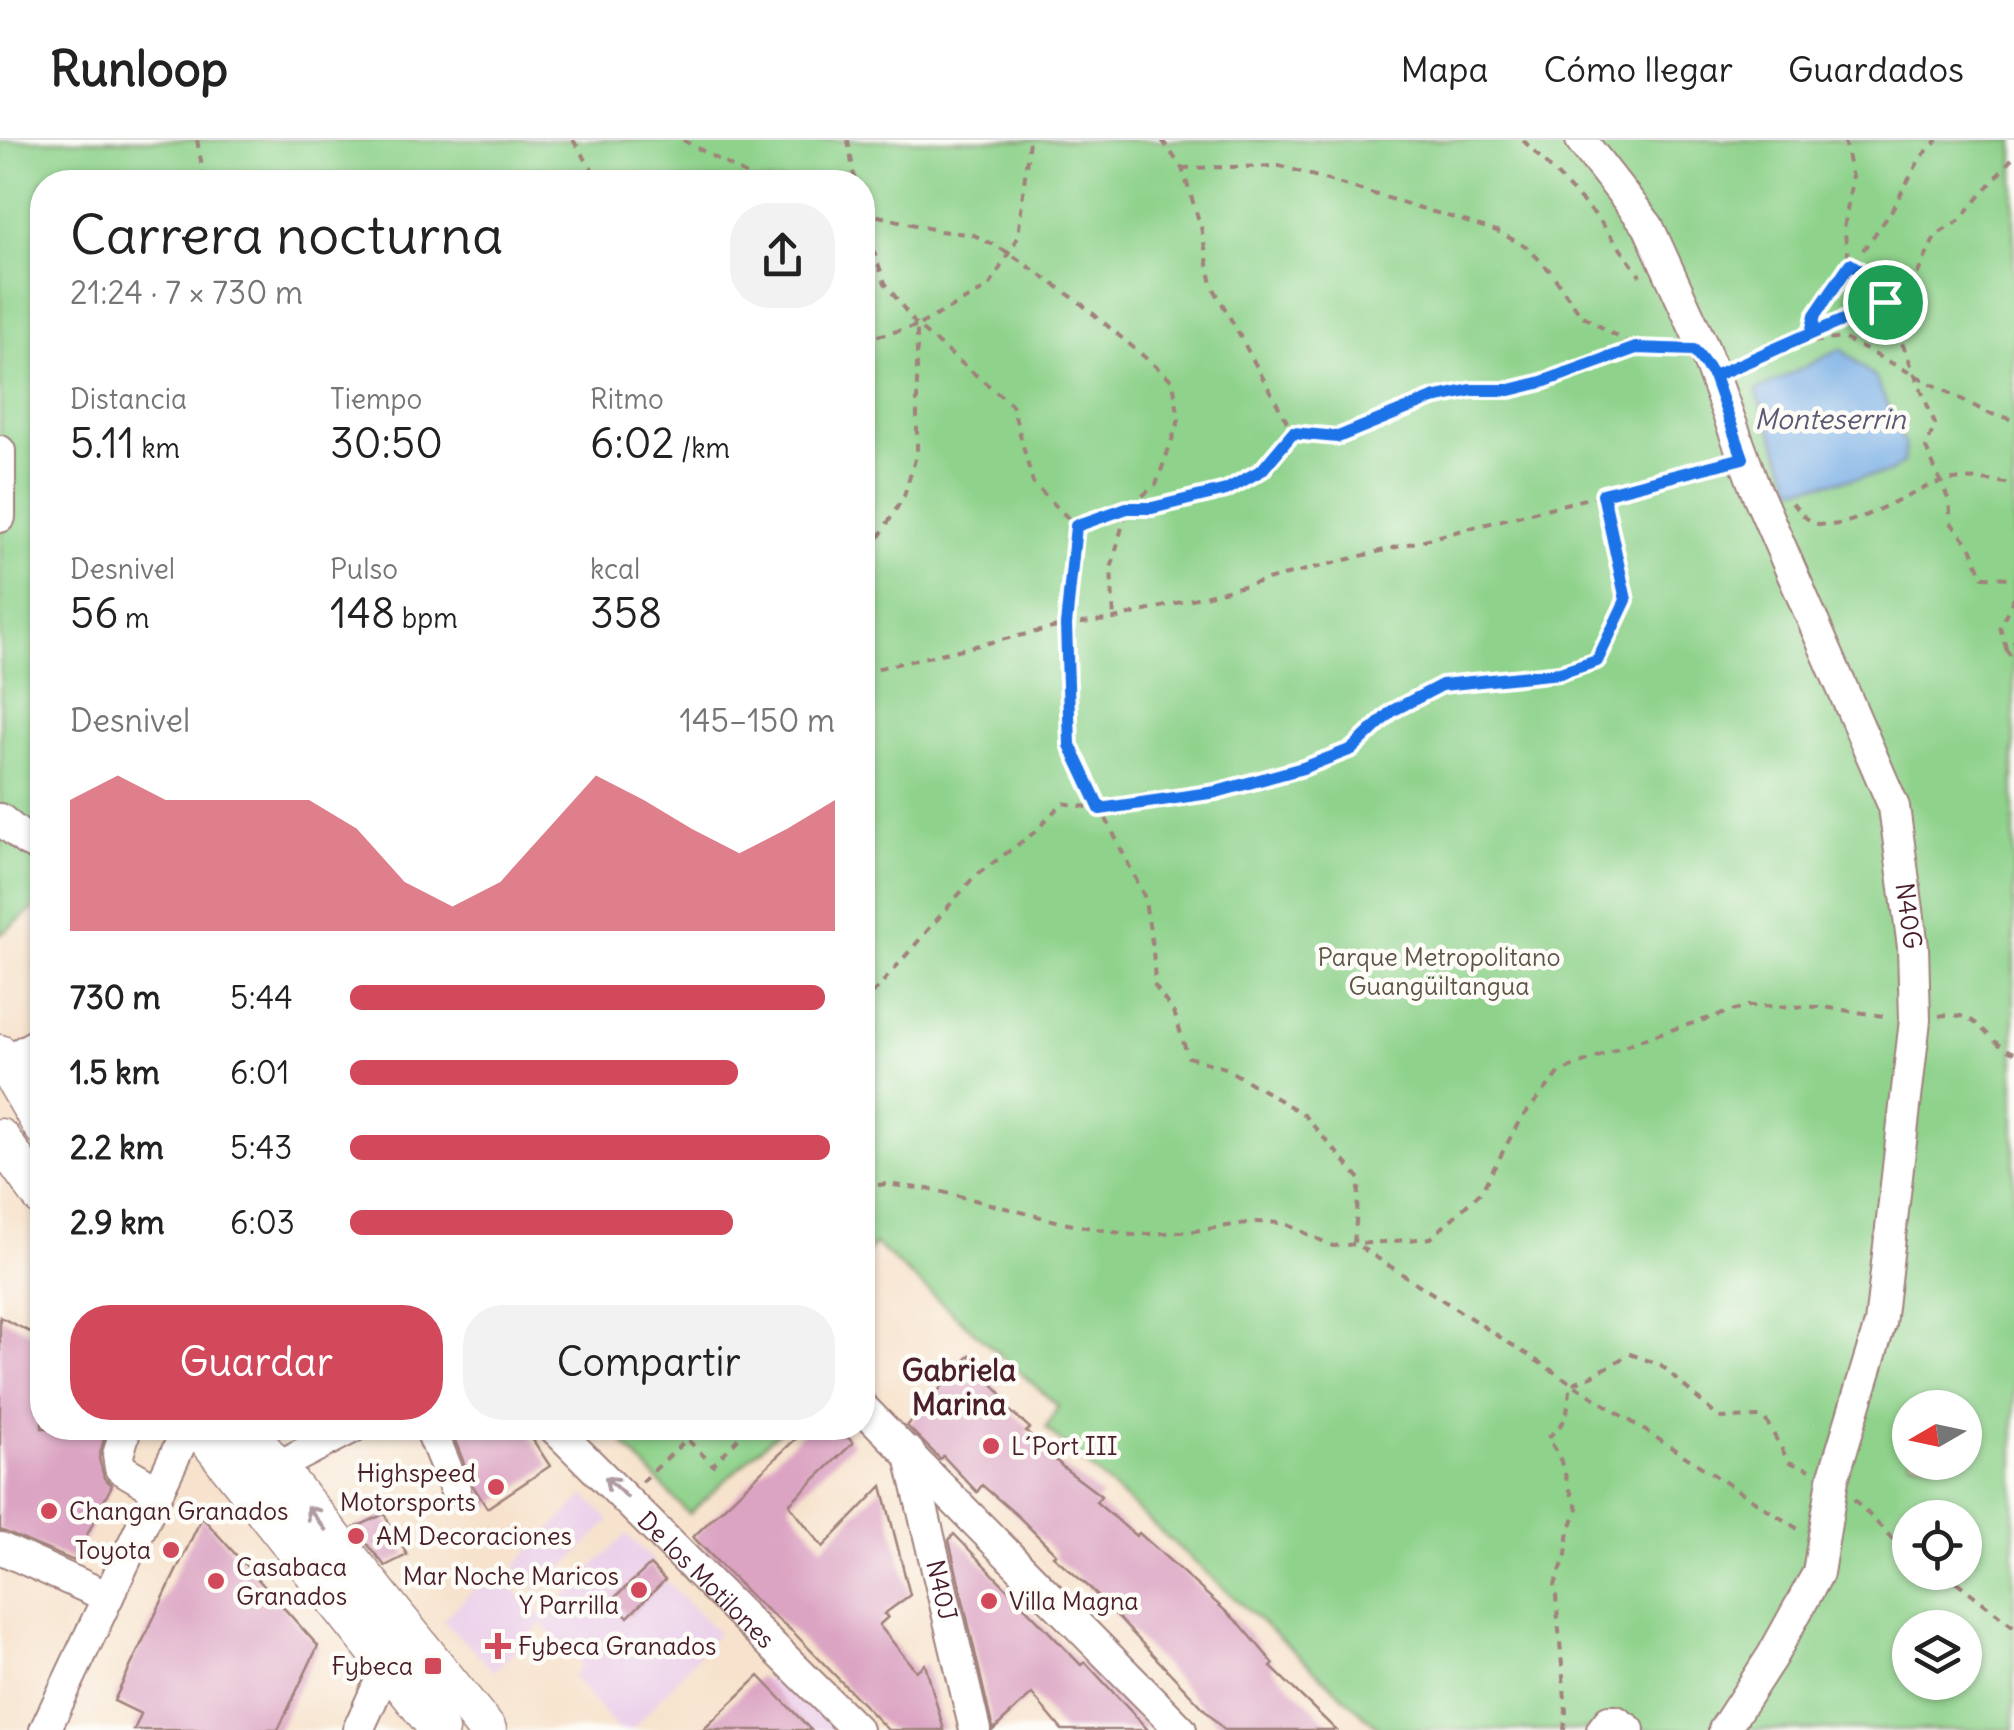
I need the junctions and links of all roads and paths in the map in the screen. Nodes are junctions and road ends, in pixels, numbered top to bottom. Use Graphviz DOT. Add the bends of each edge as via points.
graph roads {
  1 [pos="197,140"];
  2 [pos="573,140"];
  3 [pos="684,140"];
  4 [pos="848,140"];
  5 [pos="1029,140"];
  6 [pos="1162,140"];
  7 [pos="1523,140"];
  8 [pos="1581,140"];
  9 [pos="1844,140"];
  10 [pos="1938,140"];
  11 [pos="2014,156"];
  12 [pos="1182,168"];
  13 [pos="203,170"];
  14 [pos="592,170"];
  15 [pos="738,170"];
  16 [pos="853,170"];
  17 [pos="875,219"];
  18 [pos="1008,253"];
  19 [pos="875,254"];
  20 [pos="1850,264"];
  21 [pos="1641,278"];
  22 [pos="1885,302"];
  23 [pos="917,326"];
  24 [pos="1811,333"];
  25 [pos="875,337"];
  26 [pos="1788,346"];
  27 [pos="1636,348"];
  28 [pos="1709,362"];
  29 [pos="1913,372"];
  30 [pos="2014,420"];
  31 [pos="1293,433"];
  32 [pos="0,452"];
  33 [pos="1743,458"];
  34 [pos="1942,481"];
  35 [pos="2014,484"];
  36 [pos="1756,488"];
  37 [pos="1603,494"];
  38 [pos="1127,508"];
  39 [pos="0,516"];
  40 [pos="1076,526"];
  41 [pos="875,544"];
  42 [pos="2014,578"];
  43 [pos="2014,598"];
  44 [pos="1114,619"];
  45 [pos="1066,625"];
  46 [pos="2014,641"];
  47 [pos="2006,648"];
  48 [pos="2014,662"];
  49 [pos="875,669"];
  50 [pos="1100,809"];
  51 [pos="0,818"];
  52 [pos="30,842"];
  53 [pos="875,991"];
  54 [pos="1915,1020"];
  55 [pos="30,1046"];
  56 [pos="2014,1054"];
  57 [pos="2,1058"];
  58 [pos="19,1133"];
  59 [pos="30,1164"];
  60 [pos="875,1185"];
  61 [pos="1354,1243"];
  62 [pos="1572,1384"];
  63 [pos="875,1420"];
  64 [pos="123,1440"];
  65 [pos="182,1440"];
  66 [pos="208,1440"];
  67 [pos="254,1440"];
  68 [pos="329,1440"];
  69 [pos="435,1440"];
  70 [pos="566,1440"];
  71 [pos="686,1440"];
  72 [pos="686,1440"];
  73 [pos="737,1440"];
  74 [pos="909,1452"];
  75 [pos="659,1466"];
  76 [pos="275,1468"];
  77 [pos="1834,1478"];
  78 [pos="455,1489"];
  79 [pos="157,1490"];
  80 [pos="1892,1538"];
  81 [pos="1822,1544"];
  82 [pos="0,1548"];
  83 [pos="1966,1590"];
  84 [pos="108,1597"];
  85 [pos="2014,1628"];
  86 [pos="387,1666"];
  87 [pos="45,1730"];
  88 [pos="358,1730"];
  89 [pos="438,1730"];
  90 [pos="487,1730"];
  91 [pos="857,1730"];
  92 [pos="974,1730"];
  93 [pos="1182,1730"];
  94 [pos="1564,1730"];
  95 [pos="1602,1730"];
  96 [pos="1629,1730"];
  97 [pos="1724,1730"];
  1 -- 13 [label="path"];
  2 -- 14 [label="path"];
  3 -- 15 [label="path"];
  4 -- 16 [label="path"];
  5 -- 18 [label="path" via="1018,237"];
  6 -- 12 [label="path"];
  7 -- 21 [label="path" via="1599,219"];
  8 -- 28 [label="street, N40G" via="1648,226"];
  9 -- 20 [label="path" via="1852,178 1844,229"];
  10 -- 20 [label="path"];
  11 -- 22 [label="path" via="1959,221 1936,235 1917,275"];
  12 -- 27 [label="path" via="1281,166 1497,230 1528,248 1581,316"];
  12 -- 31 [label="path" via="1212,285"];
  17 -- 18 [label="path" via="974,236"];
  18 -- 23 [label="path" via="989,288"];
  18 -- 38 [label="path" via="1173,381 1179,420 1162,469 1156,485"];
  19 -- 23 [label="path" via="885,283"];
  20 -- 22 [label="path" via="1872,278"];
  20 -- 24 [label="path" via="1815,315"];
  22 -- 24 [label="path"];
  22 -- 29 [label="path"];
  23 -- 25 [label="path"];
  23 -- 40 [label="path" via="1012,404 1033,483"];
  23 -- 41 [label="path" via="918,453 904,496"];
  24 -- 26 [label="path"];
  26 -- 28 [label="path"];
  26 -- 29 [label="path" via="1843,338"];
  27 -- 28 [label="path"];
  27 -- 31 [label="path" via="1510,390 1433,398 1338,437"];
  28 -- 33 [label="street, N40G"];
  29 -- 30 [label="path"];
  29 -- 34 [label="path" via="1935,424 1926,448"];
  31 -- 38 [label="path" via="1262,470 1226,490"];
  32 -- 39 [label="street"];
  33 -- 36 [label="street, N40G"];
  33 -- 37 [label="path"];
  34 -- 35 [label="path"];
  34 -- 36 [label="path" via="1844,523 1818,525 1771,488"];
  34 -- 42 [label="path" via="1951,523 1983,576"];
  36 -- 54 [label="street, N40G" via="1894,807 1914,948"];
  37 -- 44 [label="path"];
  37 -- 50 [label="path" via="1626,600 1597,661 1560,673 1442,685 1392,711 1352,749 1303,768 1216,792"];
  38 -- 40 [label="path"];
  38 -- 44 [label="path" via="1112,568"];
  40 -- 45 [label="path"];
  43 -- 47 [label="path" via="2000,627"];
  44 -- 45 [label="path"];
  45 -- 49 [label="path"];
  45 -- 50 [label="path" via="1070,745"];
  46 -- 47 [label="path"];
  47 -- 48 [label="path"];
  50 -- 53 [label="path" via="1062,803 1035,832 974,876"];
  50 -- 61 [label="path" via="1144,896 1155,986 1175,1015 1188,1057 1225,1068 1303,1114 1360,1179"];
  51 -- 52 [label="street"];
  54 -- 56 [label="path" via="1957,1013"];
  54 -- 61 [label="path" via="1824,1007 1748,1006 1609,1052 1560,1072 1520,1120 1481,1192 1430,1238"];
  54 -- 77 [label="street, N40G" via="1880,1324"];
  55 -- 57 [label="street"];
  57 -- 58 [label="main road"];
  58 -- 59 [label="main road"];
  60 -- 61 [label="path" via="935,1190 1131,1234 1284,1223 1333,1246"];
  61 -- 62 [label="path"];
  62 -- 77 [label="path" via="1630,1354 1661,1365 1719,1418 1764,1416 1789,1462"];
  62 -- 81 [label="path"];
  62 -- 94 [label="path" via="1566,1419 1548,1439 1578,1508 1556,1585"];
  63 -- 74 [label="street"];
  64 -- 79 [label="street" via="120,1468"];
  65 -- 79 [label="street"];
  66 -- 86 [label="main road"];
  67 -- 76 [label="main road"];
  68 -- 76 [label="street"];
  69 -- 78 [label="street"];
  91 -- 70 [label="street, De los Motilones, one-way"];
  71 -- 75 [label="path"];
  72 -- 73 [label="path" via="713,1465"];
  74 -- 92 [label="street, N40J"];
  74 -- 93 [label="street"];
  90 -- 76 [label="main road, one-way"];
  77 -- 80 [label="path"];
  77 -- 81 [label="street, N40G"];
  79 -- 84 [label="street"];
  81 -- 97 [label="street, N40G" via="1818,1573"];
  82 -- 84 [label="street"];
  83 -- 85 [label="path"];
  84 -- 87 [label="street"];
  86 -- 88 [label="street"];
  86 -- 89 [label="main road"];
  95 -- 96 [label="street" via="1616,1721"];
}
